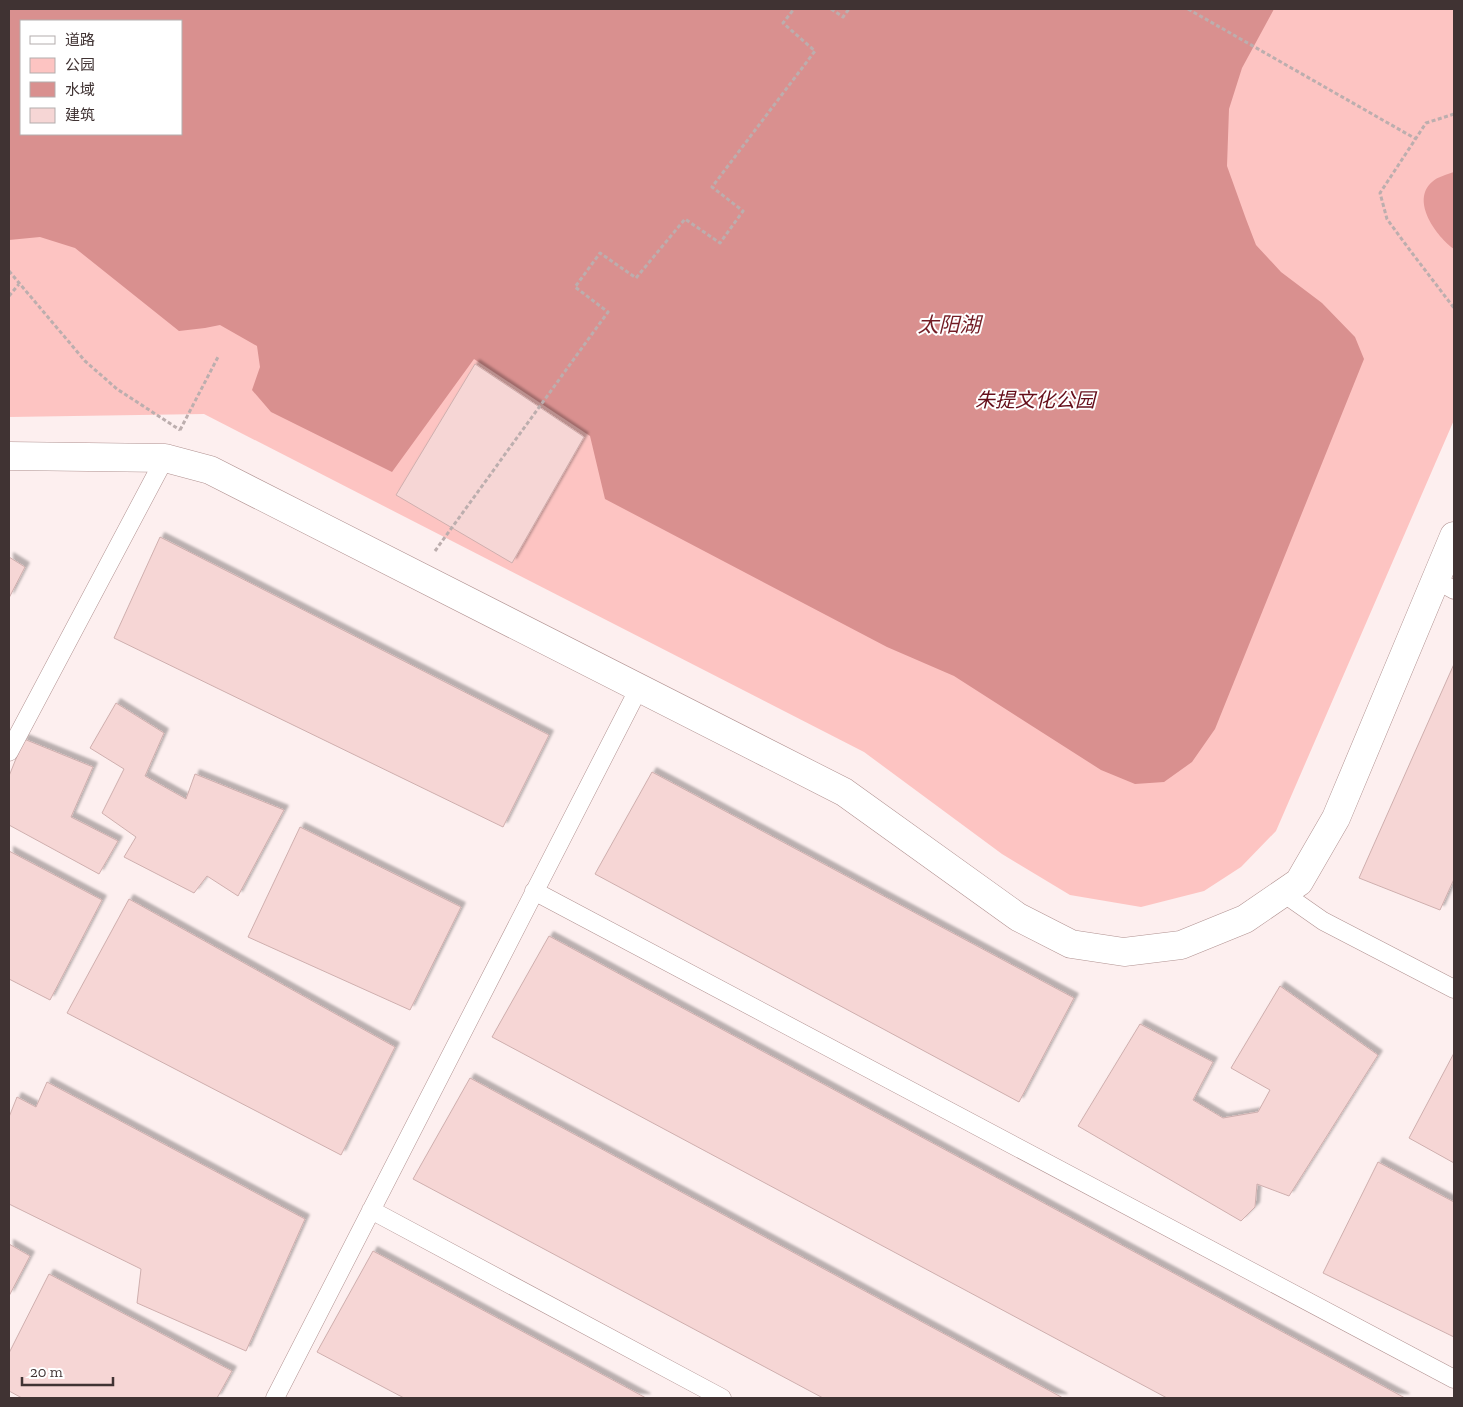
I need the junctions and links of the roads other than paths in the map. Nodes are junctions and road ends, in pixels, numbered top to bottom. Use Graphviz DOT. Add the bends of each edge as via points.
graph roads {
  1 [pos="9,456"];
  2 [pos="165,458"];
  3 [pos="1454,536"];
  4 [pos="1445,585"];
  5 [pos="639,688"];
  6 [pos="9,752"];
  7 [pos="534,891"];
  8 [pos="1283,894"];
  9 [pos="1454,989"];
  10 [pos="371,1210"];
  11 [pos="1454,1379"];
  12 [pos="275,1398"];
  13 [pos="722,1398"];
  1 -- 2 [label="street"];
  2 -- 5 [label="street" via="210,470"];
  2 -- 6 [label="lane"];
  3 -- 4 [label="street"];
  4 -- 8 [label="street" via="1336,818 1299,882"];
  5 -- 7 [label="lane"];
  5 -- 8 [label="street" via="844,792 1018,917 1071,944 1124,952 1182,944 1245,919"];
  7 -- 10 [label="lane"];
  7 -- 11 [label="lane"];
  8 -- 9 [label="lane" via="1323,921"];
  10 -- 12 [label="lane"];
  10 -- 13 [label="lane"];
}
